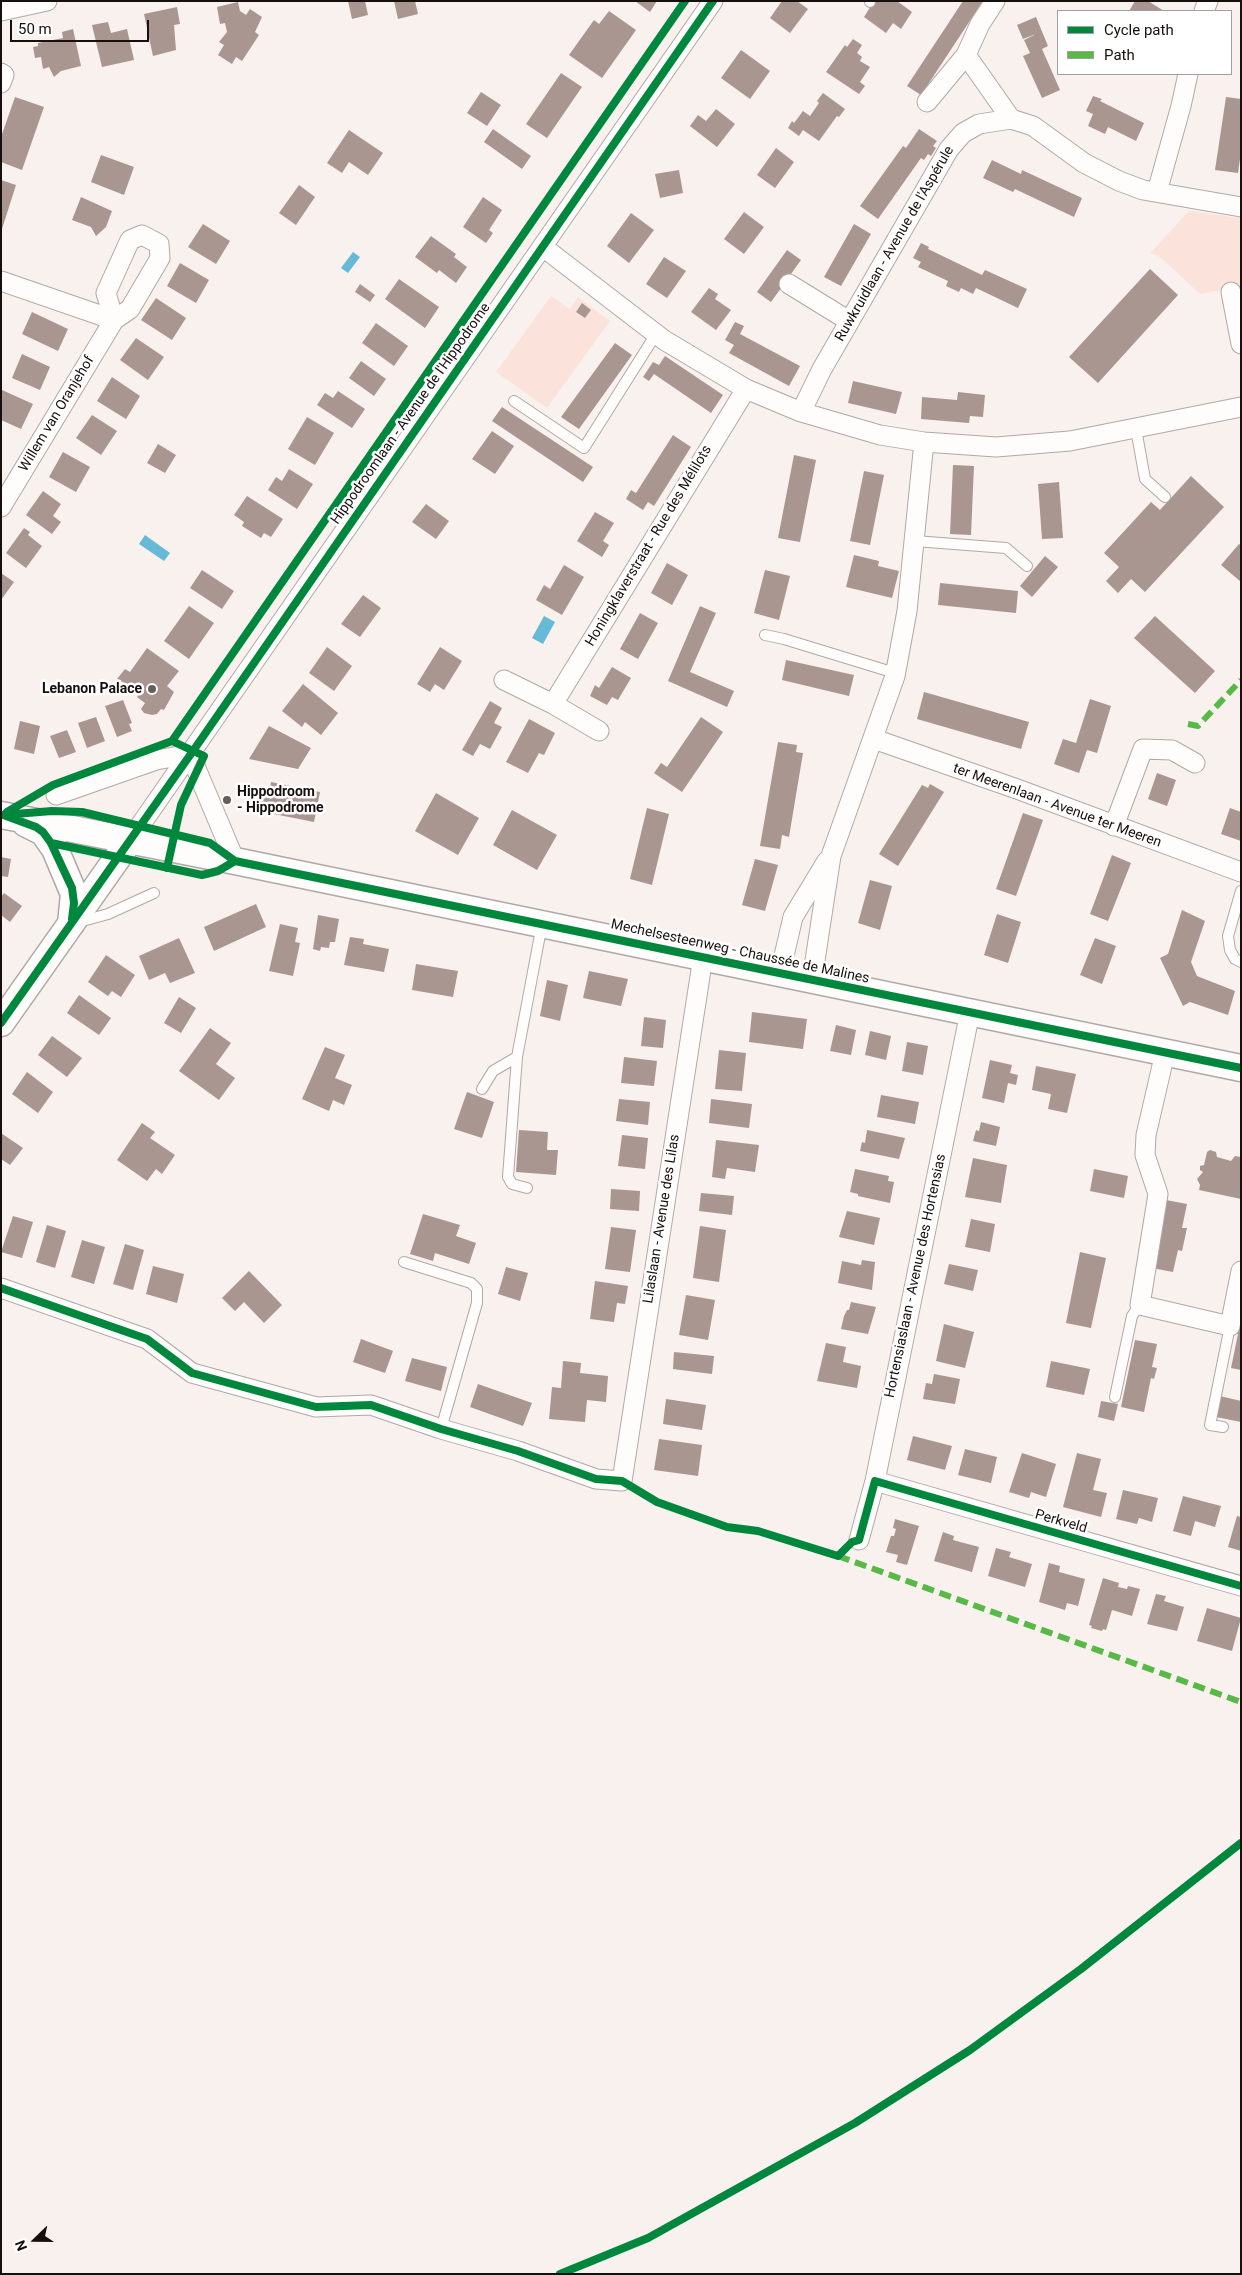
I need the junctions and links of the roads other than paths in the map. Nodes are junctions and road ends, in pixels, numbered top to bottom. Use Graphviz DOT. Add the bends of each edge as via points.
graph roads {
  1 [pos="47,1"];
  2 [pos="713,1"];
  3 [pos="995,1"];
  4 [pos="1,12"];
  5 [pos="966,55"];
  6 [pos="1,72"];
  7 [pos="1188,75"];
  8 [pos="1,83"];
  9 [pos="927,102"];
  10 [pos="1011,119"];
  11 [pos="1157,192"];
  12 [pos="1241,207"];
  13 [pos="543,246"];
  14 [pos="1,281"];
  15 [pos="789,284"];
  16 [pos="1231,292"];
  17 [pos="850,321"];
  18 [pos="656,334"];
  19 [pos="1241,344"];
  20 [pos="746,389"];
  21 [pos="514,401"];
  22 [pos="1241,407"];
  23 [pos="802,412"];
  24 [pos="1136,429"];
  25 [pos="924,442"];
  26 [pos="1165,496"];
  27 [pos="1,507"];
  28 [pos="915,541"];
  29 [pos="1027,566"];
  30 [pos="765,635"];
  31 [pos="895,673"];
  32 [pos="504,680"];
  33 [pos="553,704"];
  34 [pos="599,731"];
  35 [pos="874,739"];
  36 [pos="190,754"];
  37 [pos="1195,764"];
  38 [pos="56,795"];
  39 [pos="2,815"];
  40 [pos="1114,826"];
  41 [pos="130,840"];
  42 [pos="831,856"];
  43 [pos="235,861"];
  44 [pos="1241,872"];
  45 [pos="1241,891"];
  46 [pos="154,893"];
  47 [pos="71,924"];
  48 [pos="542,924"];
  49 [pos="703,957"];
  50 [pos="1241,962"];
  51 [pos="780,973"];
  52 [pos="812,980"];
  53 [pos="970,1012"];
  54 [pos="1,1023"];
  55 [pos="1165,1053"];
  56 [pos="517,1058"];
  57 [pos="1241,1068"];
  58 [pos="482,1089"];
  59 [pos="527,1188"];
  60 [pos="404,1262"];
  61 [pos="1241,1271"];
  62 [pos="1,1288"];
  63 [pos="1140,1305"];
  64 [pos="1230,1326"];
  65 [pos="1115,1397"];
  66 [pos="1223,1426"];
  67 [pos="441,1429"];
  68 [pos="875,1481"];
  69 [pos="859,1540"];
  70 [pos="1241,1586"];
  1 -- 4 [label="street"];
  2 -- 13 [label="street, Hippodroomlaan - Avenue de l'Hippodrome"];
  3 -- 5 [label="street"];
  5 -- 9 [label="street"];
  5 -- 10 [label="street"];
  6 -- 8 [label="street" via="4,75"];
  7 -- 11 [label="street"];
  10 -- 11 [label="street, Ruwkruidlaan - Avenue de l'Aspérule" via="1033,126 1084,162 1119,181"];
  10 -- 17 [label="street, Ruwkruidlaan - Avenue de l'Aspérule" via="979,124 963,133 949,148"];
  11 -- 12 [label="street, Ruwkruidlaan - Avenue de l'Aspérule"];
  13 -- 18 [label="street"];
  13 -- 36 [label="street, Hippodroomlaan - Avenue de l'Hippodrome"];
  14 -- 27 [label="street, Willem van Oranjehof" via="114,320"];
  15 -- 17 [label="street"];
  16 -- 19 [label="street"];
  17 -- 23 [label="street, Ruwkruidlaan - Avenue de l'Aspérule"];
  18 -- 20 [label="street"];
  18 -- 21 [label="lane" via="584,448"];
  20 -- 23 [label="street"];
  20 -- 33 [label="street, Honingklaverstraat - Rue des Mélilots"];
  22 -- 24 [label="street"];
  23 -- 25 [label="street" via="880,435"];
  24 -- 25 [label="street" via="1070,441 996,447"];
  24 -- 26 [label="lane" via="1145,479"];
  25 -- 28 [label="street"];
  28 -- 29 [label="lane" via="1006,548"];
  28 -- 31 [label="street" via="907,611"];
  30 -- 31 [label="lane"];
  31 -- 35 [label="street"];
  32 -- 33 [label="street"];
  33 -- 34 [label="street"];
  35 -- 40 [label="street, ter Meerenlaan - Avenue ter Meeren"];
  35 -- 42 [label="street"];
  36 -- 38 [label="street" via="156,760"];
  36 -- 41 [label="street, Hippodroomlaan - Avenue de l'Hippodrome"];
  36 -- 43 [label="street"];
  37 -- 40 [label="street" via="1172,750 1143,749"];
  39 -- 41 [label="main road, Mechelsesteenweg - Chaussée de Malines"];
  39 -- 47 [label="main road" via="36,828 51,843 72,888"];
  40 -- 44 [label="street, ter Meerenlaan - Avenue ter Meeren"];
  41 -- 43 [label="main road, Mechelsesteenweg - Chaussée de Malines"];
  41 -- 47 [label="main road"];
  42 -- 51 [label="street" via="793,917"];
  42 -- 52 [label="street"];
  43 -- 48 [label="main road, Mechelsesteenweg - Chaussée de Malines"];
  45 -- 50 [label="lane" via="1228,936 1230,950"];
  46 -- 47 [label="lane" via="108,914"];
  47 -- 54 [label="main road"];
  48 -- 49 [label="main road, Mechelsesteenweg - Chaussée de Malines"];
  48 -- 56 [label="lane"];
  49 -- 51 [label="main road, Mechelsesteenweg - Chaussée de Malines"];
  49 -- 67 [label="street, Lilaslaan - Avenue des Lilas" via="622,1480 596,1479 518,1451"];
  51 -- 52 [label="main road, Mechelsesteenweg - Chaussée de Malines"];
  52 -- 53 [label="main road, Mechelsesteenweg - Chaussée de Malines"];
  53 -- 55 [label="main road, Mechelsesteenweg - Chaussée de Malines"];
  53 -- 68 [label="street, Hortensiaslaan - Avenue des Hortensias"];
  55 -- 57 [label="main road, Mechelsesteenweg - Chaussée de Malines"];
  55 -- 63 [label="street" via="1146,1135 1145,1155 1158,1194"];
  56 -- 58 [label="lane" via="493,1071"];
  56 -- 59 [label="lane" via="508,1177 512,1184"];
  60 -- 67 [label="lane" via="471,1283 477,1289 477,1302"];
  61 -- 64 [label="street"];
  62 -- 67 [label="street" via="147,1339 192,1373 316,1407 371,1404"];
  63 -- 64 [label="street"];
  63 -- 65 [label="lane" via="1132,1316"];
  64 -- 66 [label="lane" via="1210,1425"];
  68 -- 69 [label="street, Hortensiaslaan - Avenue des Hortensias"];
  68 -- 70 [label="street, Perkveld"];
}
